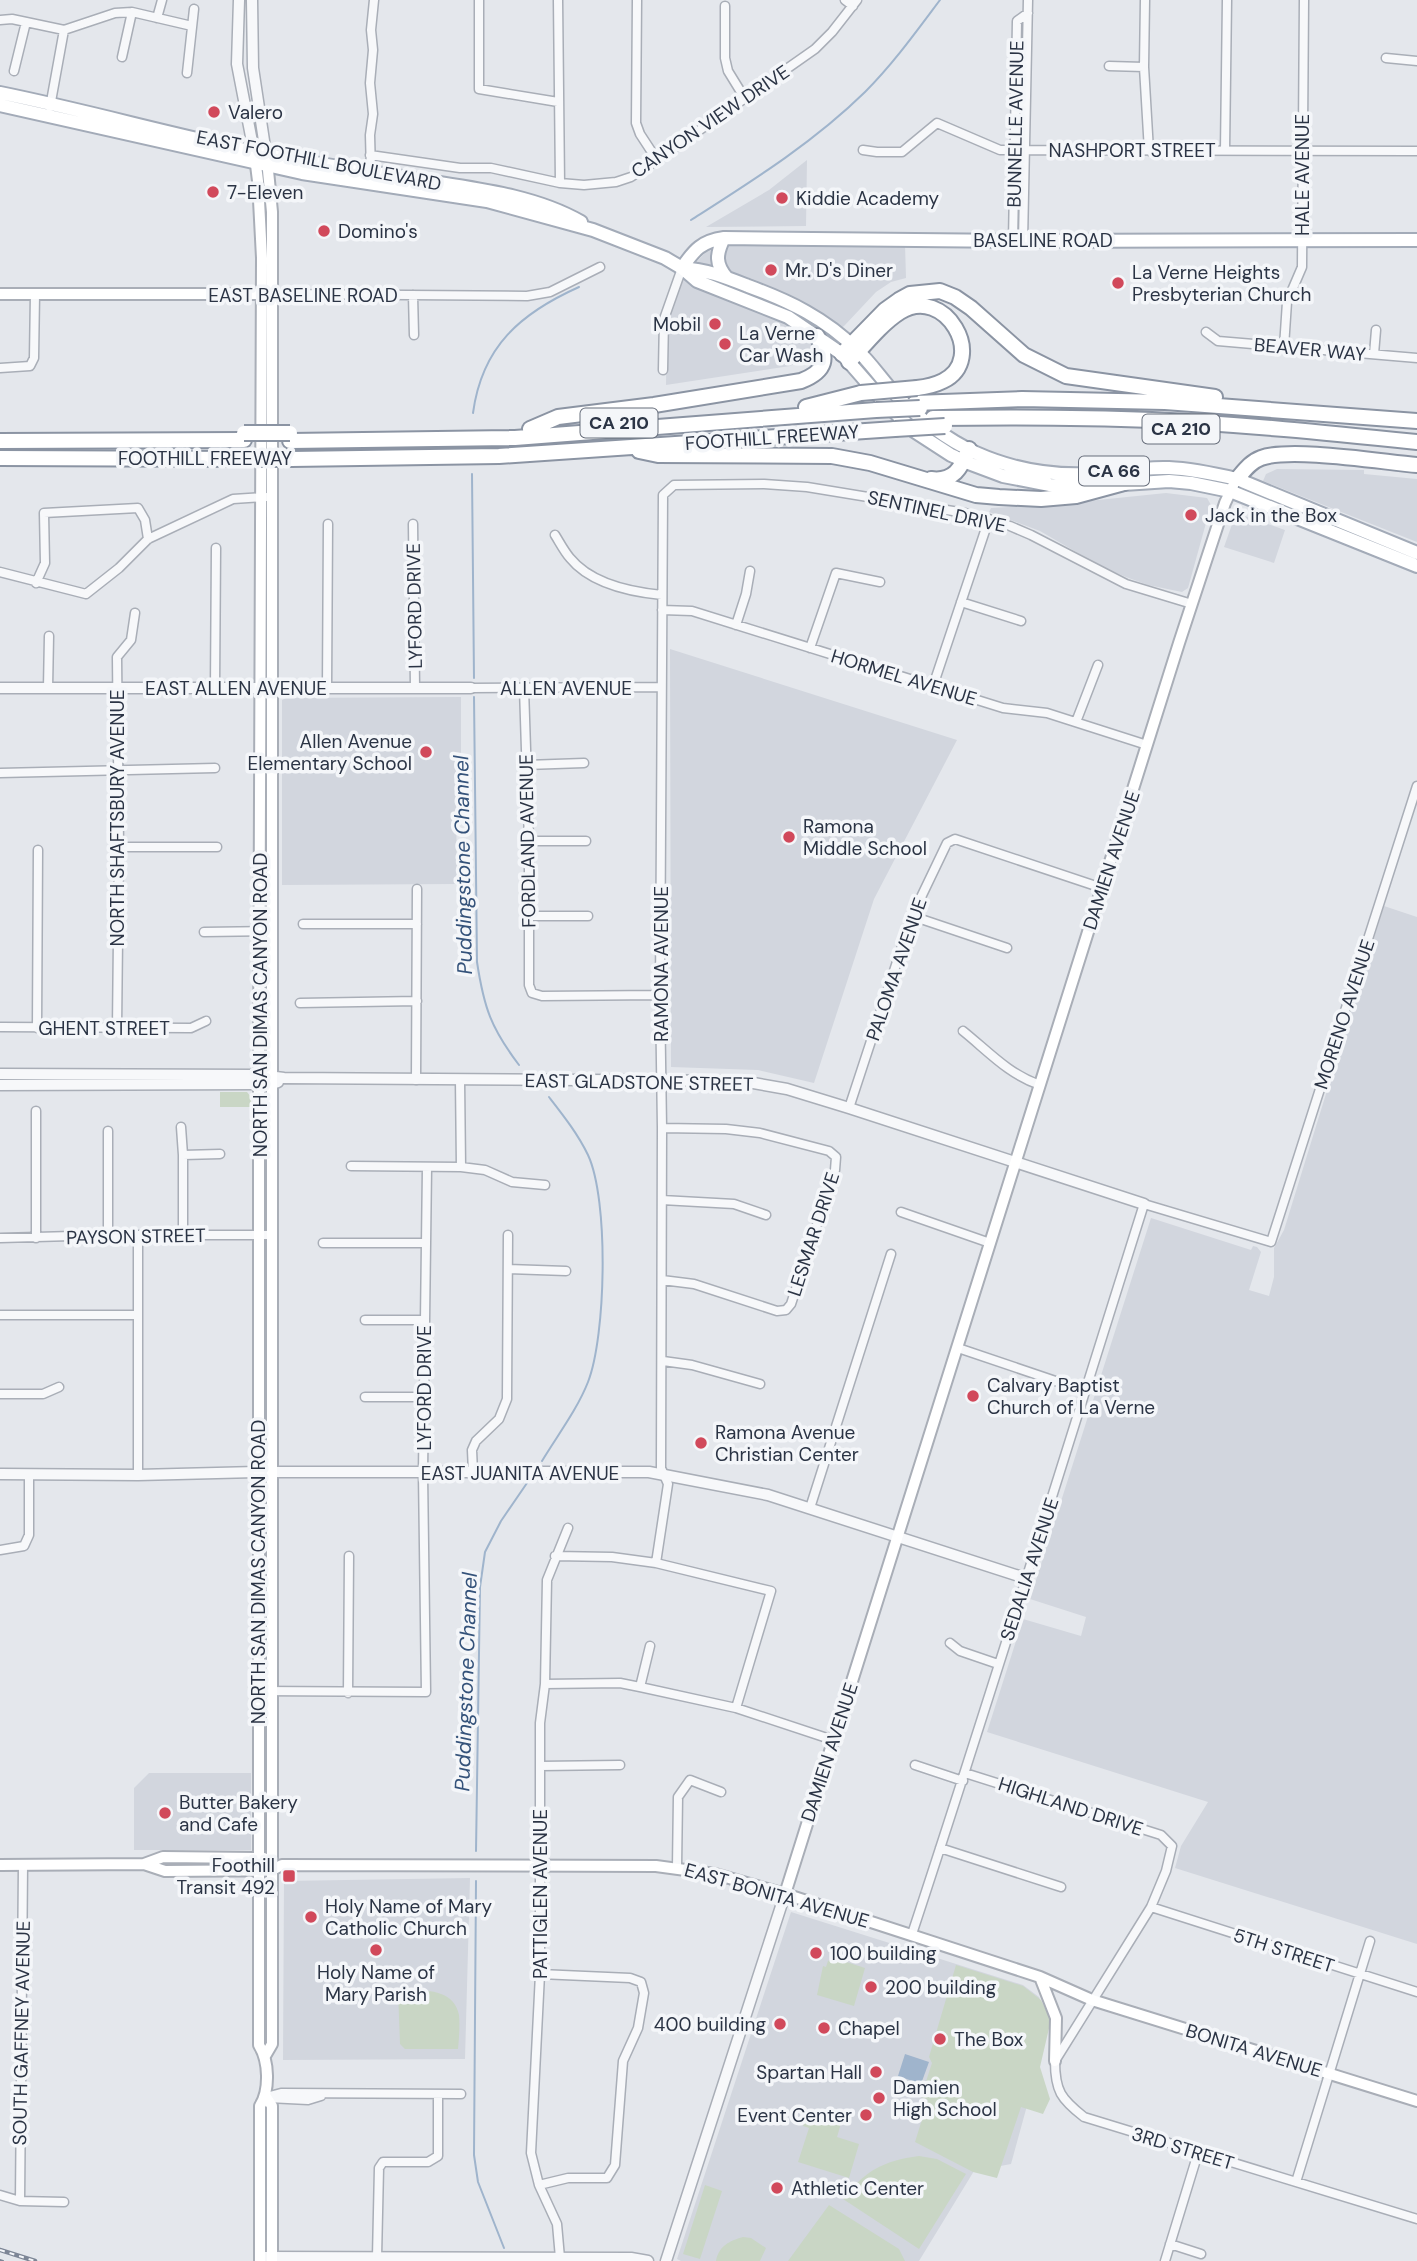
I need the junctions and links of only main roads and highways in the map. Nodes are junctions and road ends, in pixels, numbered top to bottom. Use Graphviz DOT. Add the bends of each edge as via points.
graph roads {
  1 [pos="0,93"];
  2 [pos="0,105"];
  3 [pos="50,110"];
  4 [pos="261,158"];
  5 [pos="457,191"];
  6 [pos="724,238"];
  7 [pos="1417,240"];
  8 [pos="682,268"];
  9 [pos="727,278"];
  10 [pos="0,294"];
  11 [pos="267,294"];
  12 [pos="817,336"];
  13 [pos="850,353"];
  14 [pos="917,400"];
  15 [pos="1250,407"];
  16 [pos="806,408"];
  17 [pos="882,416"];
  18 [pos="1417,421"];
  19 [pos="939,422"];
  20 [pos="530,429"];
  21 [pos="1417,429"];
  22 [pos="0,432"];
  23 [pos="0,441"];
  24 [pos="1417,442"];
  25 [pos="441,444"];
  26 [pos="385,445"];
  27 [pos="244,446"];
  28 [pos="290,446"];
  29 [pos="621,447"];
  30 [pos="1417,450"];
  31 [pos="967,455"];
  32 [pos="0,458"];
  33 [pos="1417,466"];
  34 [pos="922,478"];
  35 [pos="1124,483"];
  36 [pos="1233,485"];
  37 [pos="1417,553"];
  38 [pos="1417,566"];
  39 [pos="267,688"];
  40 [pos="266,931"];
  41 [pos="259,1858"];
  42 [pos="272,1858"];
  43 [pos="144,1864"];
  44 [pos="0,1865"];
  45 [pos="277,1868"];
  46 [pos="259,1871"];
  47 [pos="785,1894"];
  48 [pos="1040,1977"];
  49 [pos="1092,2000"];
  50 [pos="265,2056"];
  51 [pos="1055,2061"];
  52 [pos="266,2097"];
  53 [pos="1417,2101"];
  54 [pos="260,2259"];
  55 [pos="272,2259"];
  1 -- 3 [label="main road, EAST FOOTHILL BOULEVARD"];
  2 -- 3 [label="main road, EAST FOOTHILL BOULEVARD"];
  3 -- 4 [label="main road, EAST FOOTHILL BOULEVARD"];
  4 -- 5 [label="main road, EAST FOOTHILL BOULEVARD" via="371,172"];
  4 -- 5 [label="main road, EAST FOOTHILL BOULEVARD" via="342,180"];
  4 -- 11 [label="main road, NORTH SAN DIMAS CANYON ROAD"];
  5 -- 8 [label="main road, EAST FOOTHILL BOULEVARD" via="593,230"];
  6 -- 7 [label="main road, BASELINE ROAD"];
  6 -- 8 [label="main road, BASELINE ROAD" via="703,243"];
  6 -- 9 [label="main road" via="717,257"];
  8 -- 9 [label="main road"];
  8 -- 12 [label="main road" via="698,281 788,317"];
  9 -- 13 [label="main road" via="806,310"];
  10 -- 11 [label="main road, EAST BASELINE ROAD"];
  11 -- 39 [label="main road, NORTH SAN DIMAS CANYON ROAD" via="273,497"];
  11 -- 39 [label="main road, NORTH SAN DIMAS CANYON ROAD" via="260,498"];
  12 -- 13 [label="main road"];
  12 -- 20 [label="highway" via="825,355 822,367 801,381 558,417"];
  13 -- 14 [label="highway" via="901,311 915,307 950,318 962,351 958,364"];
  13 -- 15 [label="highway" via="899,300 910,294 940,291 971,308 1024,355 1066,376 1224,398"];
  13 -- 31 [label="main road, CA 66" via="884,402 914,431"];
  14 -- 15 [label="highway, FOOTHILL FREEWAY / CA 210"];
  14 -- 16 [label="highway, bridge" via="861,393"];
  14 -- 17 [label="highway, FOOTHILL FREEWAY / CA 210, bridge"];
  14 -- 21 [label="highway"];
  15 -- 18 [label="highway, FOOTHILL FREEWAY / CA 210"];
  16 -- 17 [label="highway, FOOTHILL FREEWAY / CA 210"];
  16 -- 20 [label="highway, FOOTHILL FREEWAY / CA 210"];
  17 -- 19 [label="highway, FOOTHILL FREEWAY / CA 210, bridge"];
  17 -- 25 [label="highway" via="610,442"];
  17 -- 29 [label="highway, FOOTHILL FREEWAY / CA 210"];
  19 -- 24 [label="highway" via="1058,417 1154,420"];
  19 -- 30 [label="highway, FOOTHILL FREEWAY / CA 210" via="1164,428"];
  20 -- 25 [label="highway, FOOTHILL FREEWAY / CA 210"];
  22 -- 27 [label="highway, FOOTHILL FREEWAY / CA 210"];
  23 -- 27 [label="highway"];
  25 -- 26 [label="highway, FOOTHILL FREEWAY / CA 210"];
  25 -- 26 [label="highway, FOOTHILL FREEWAY / CA 210"];
  25 -- 29 [label="highway, FOOTHILL FREEWAY / CA 210"];
  26 -- 28 [label="highway, FOOTHILL FREEWAY / CA 210"];
  26 -- 28 [label="highway, FOOTHILL FREEWAY / CA 210"];
  27 -- 28 [label="highway, FOOTHILL FREEWAY / CA 210, bridge"];
  27 -- 28 [label="highway, FOOTHILL FREEWAY / CA 210, bridge"];
  27 -- 32 [label="highway, FOOTHILL FREEWAY / CA 210" via="155,458"];
  29 -- 34 [label="highway" via="658,455 832,456"];
  31 -- 34 [label="highway" via="953,477"];
  31 -- 35 [label="main road, CA 66" via="1003,476 1050,485"];
  31 -- 36 [label="main road, CA 66" via="1049,473 1193,470"];
  33 -- 36 [label="highway" via="1270,455 1248,465"];
  34 -- 35 [label="highway" via="976,495 1041,499 1076,496"];
  35 -- 36 [label="main road, CA 66"];
  36 -- 37 [label="main road, CA 66"];
  36 -- 38 [label="main road, CA 66"];
  36 -- 47 [label="main road, DAMIEN AVENUE"];
  39 -- 40 [label="main road, NORTH SAN DIMAS CANYON ROAD"];
  40 -- 41 [label="main road, NORTH SAN DIMAS CANYON ROAD" via="259,1080"];
  40 -- 42 [label="main road, NORTH SAN DIMAS CANYON ROAD" via="272,1080"];
  41 -- 42 [label="main road, EAST BONITA AVENUE"];
  41 -- 43 [label="main road, EAST BONITA AVENUE" via="163,1857"];
  41 -- 46 [label="main road, NORTH SAN DIMAS CANYON ROAD"];
  42 -- 45 [label="main road"];
  43 -- 44 [label="main road, EAST BONITA AVENUE"];
  43 -- 46 [label="main road, EAST BONITA AVENUE" via="165,1871"];
  45 -- 46 [label="main road, EAST BONITA AVENUE"];
  45 -- 47 [label="main road, EAST BONITA AVENUE" via="677,1867"];
  45 -- 50 [label="main road" via="272,2044"];
  46 -- 50 [label="main road, NORTH SAN DIMAS CANYON ROAD" via="259,2045"];
  47 -- 48 [label="main road, EAST BONITA AVENUE"];
  48 -- 49 [label="main road, EAST BONITA AVENUE"];
  48 -- 51 [label="main road" via="1056,2018"];
  49 -- 53 [label="main road, BONITA AVENUE"];
  50 -- 52 [label="main road"];
  52 -- 54 [label="main road" via="260,2106"];
  52 -- 55 [label="main road" via="272,2106"];
}
